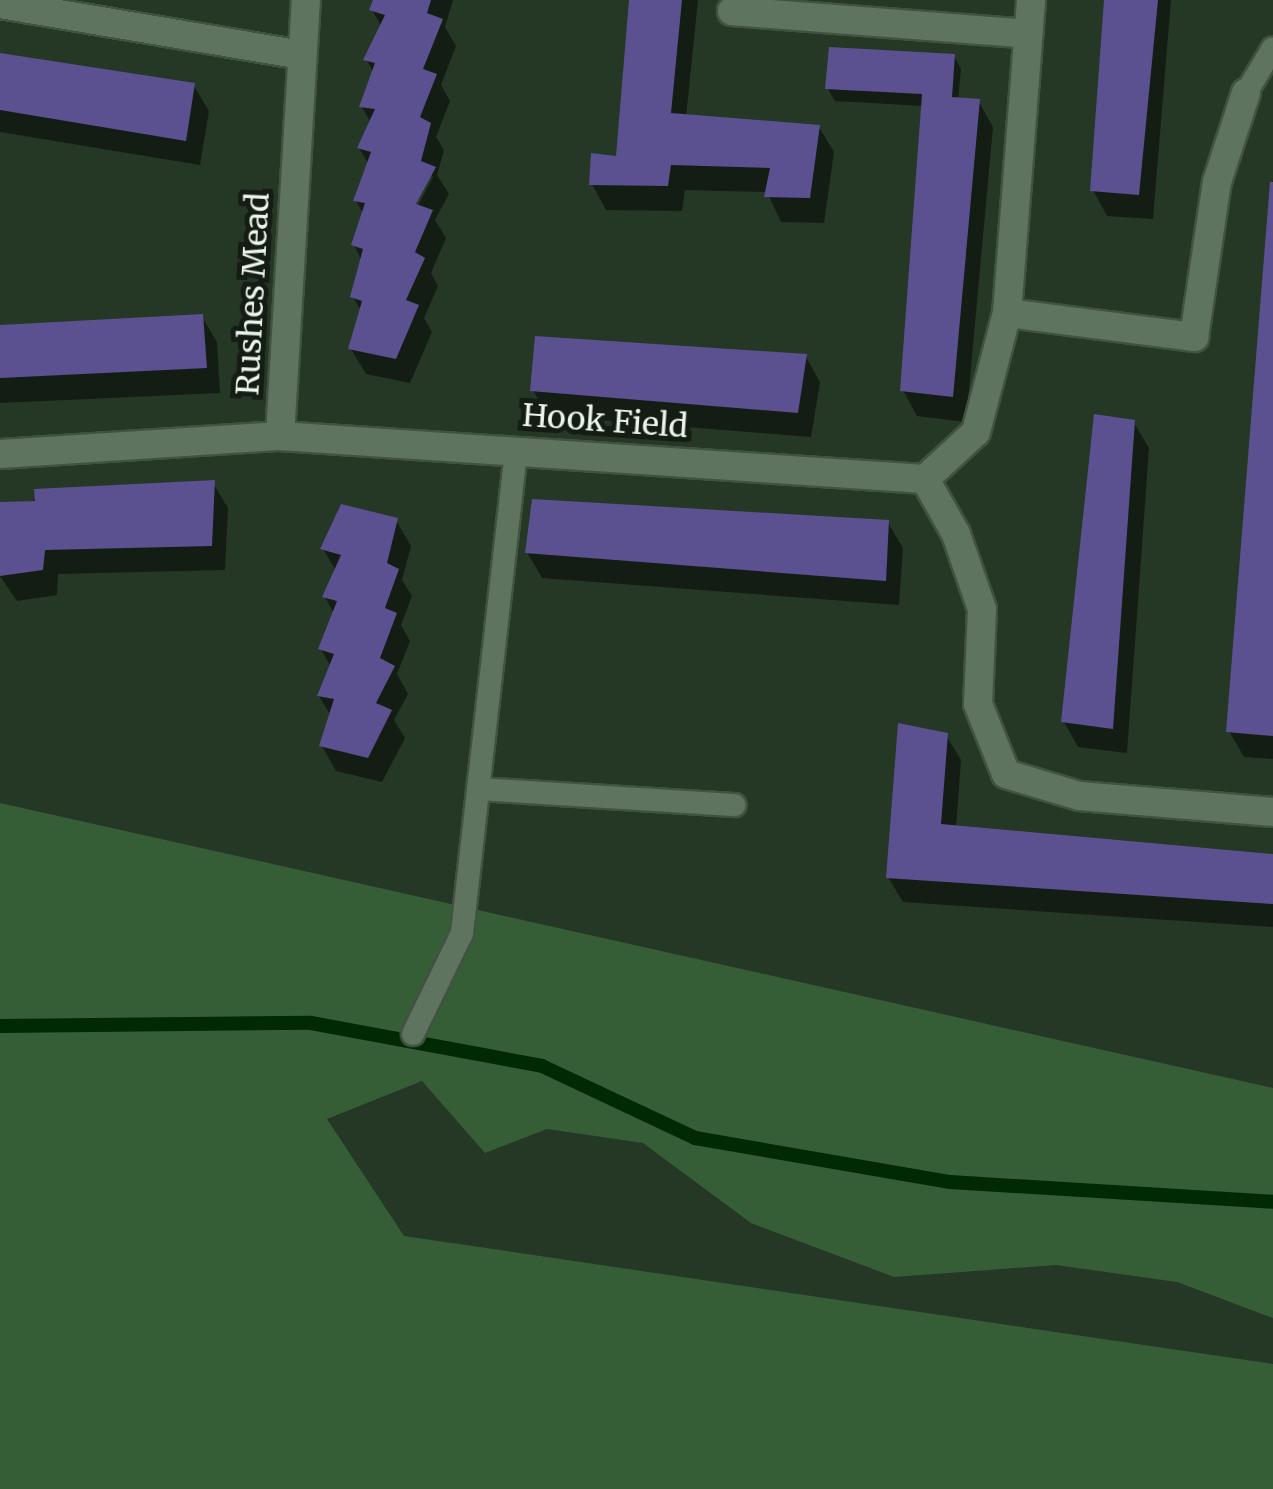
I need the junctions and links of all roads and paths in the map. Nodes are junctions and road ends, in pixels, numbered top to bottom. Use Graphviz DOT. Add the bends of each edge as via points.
graph roads {
  1 [pos="306,0"];
  2 [pos="1031,0"];
  3 [pos="0,4"];
  4 [pos="732,12"];
  5 [pos="1028,34"];
  6 [pos="1273,48"];
  7 [pos="301,56"];
  8 [pos="1246,93"];
  9 [pos="1007,313"];
  10 [pos="280,436"];
  11 [pos="516,450"];
  12 [pos="0,454"];
  13 [pos="925,479"];
  14 [pos="478,788"];
  15 [pos="734,804"];
  16 [pos="1273,812"];
  17 [pos="413,1034"];
  1 -- 7 [label="street, Rushes Mead"];
  2 -- 5 [label="street"];
  3 -- 7 [label="street"];
  4 -- 5 [label="street"];
  5 -- 9 [label="street"];
  6 -- 8 [label="lane"];
  7 -- 10 [label="street, Rushes Mead"];
  8 -- 9 [label="street" via="1217,182 1194,337"];
  9 -- 13 [label="street" via="976,432"];
  10 -- 11 [label="street, Hook Field"];
  10 -- 12 [label="street, Rushes Mead"];
  11 -- 13 [label="street, Hook Field"];
  11 -- 14 [label="lane"];
  13 -- 16 [label="street" via="956,534 982,609 978,704 1006,774 1079,796"];
  14 -- 15 [label="lane"];
  14 -- 17 [label="lane" via="462,932"];
}
